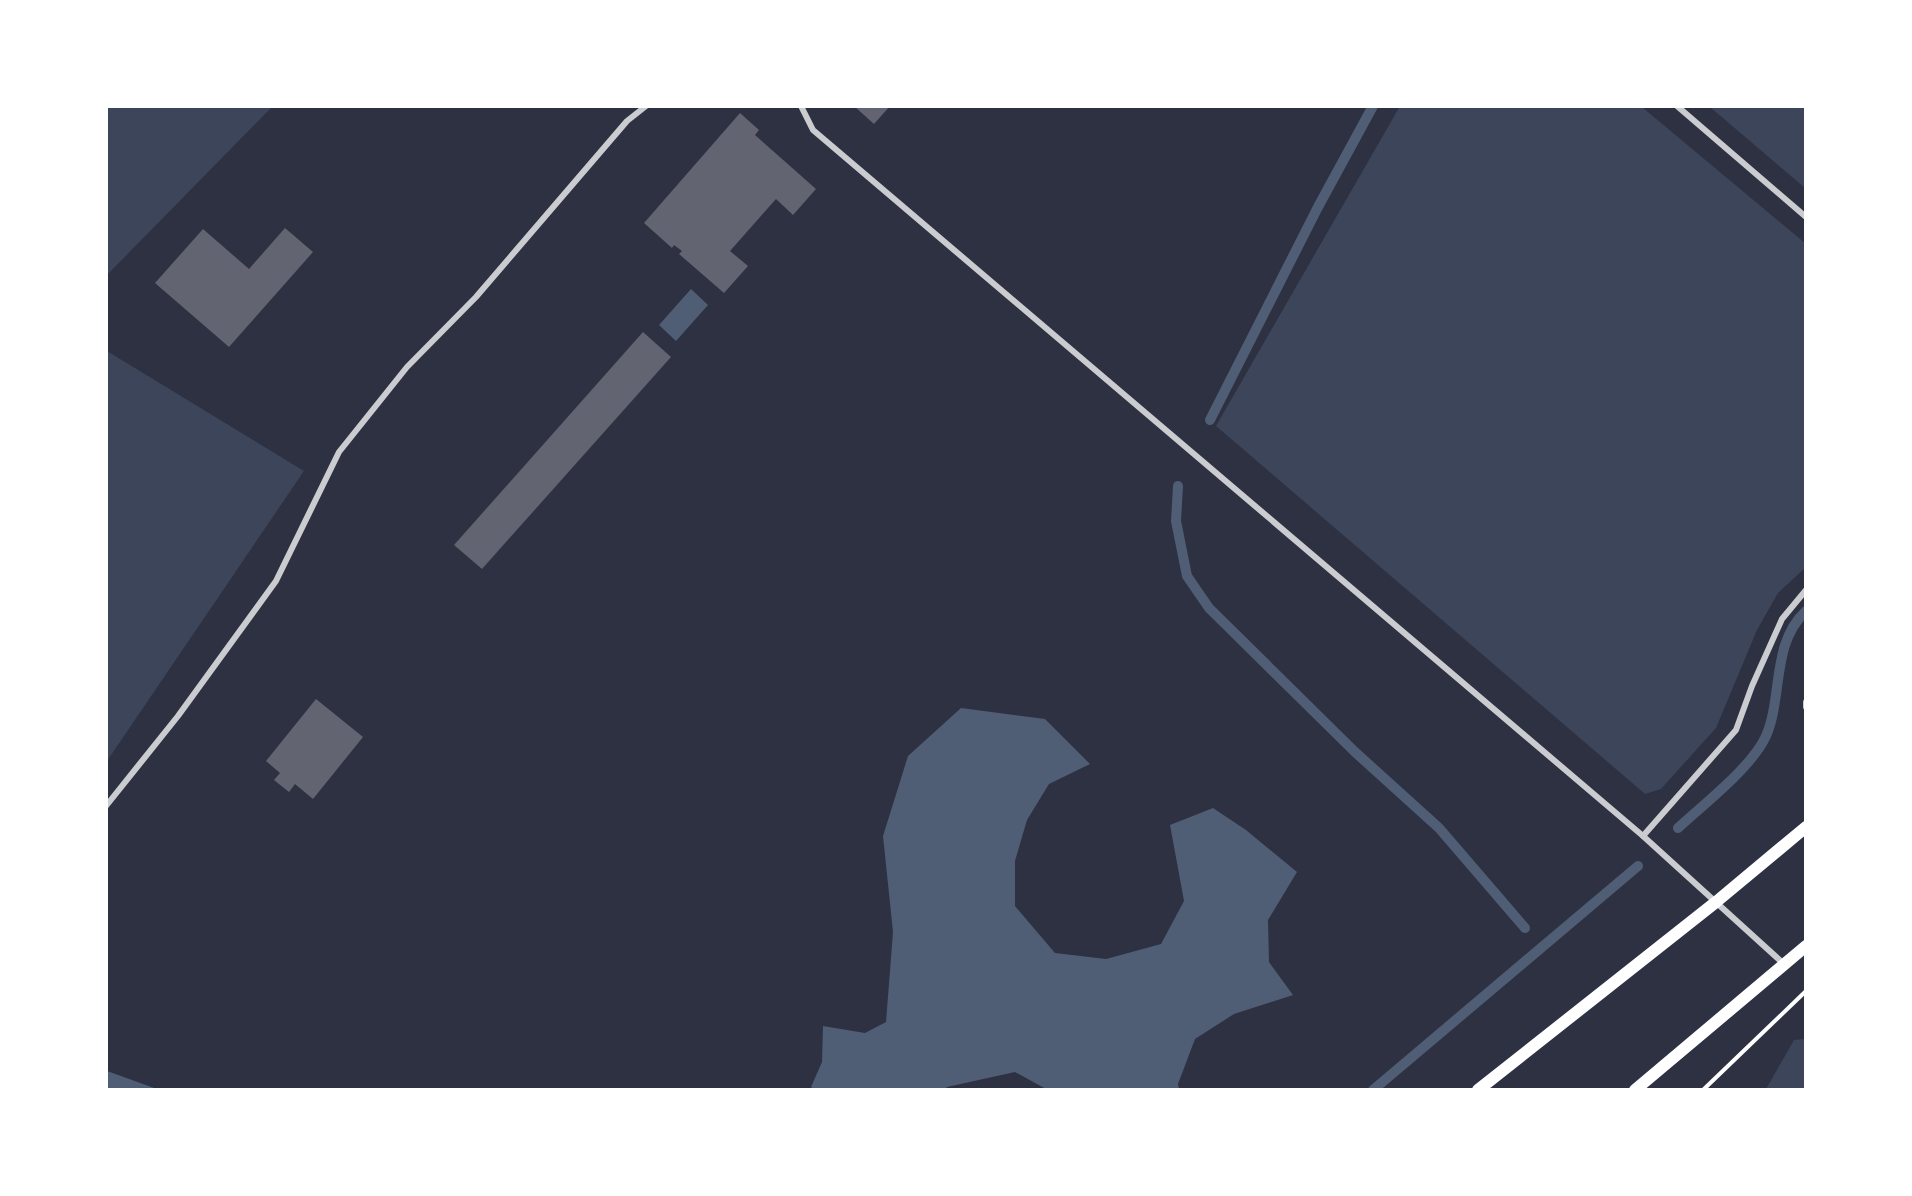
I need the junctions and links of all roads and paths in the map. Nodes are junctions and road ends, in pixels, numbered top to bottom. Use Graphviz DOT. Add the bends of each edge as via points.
graph roads {
  1 [pos="646,106"];
  2 [pos="801,106"];
  3 [pos="1677,106"];
  4 [pos="1806,217"];
  5 [pos="1806,591"];
  6 [pos="1806,702"];
  7 [pos="1806,707"];
  8 [pos="106,806"];
  9 [pos="1806,827"];
  10 [pos="1643,836"];
  11 [pos="1716,902"];
  12 [pos="1806,946"];
  13 [pos="1785,965"];
  14 [pos="1806,991"];
  15 [pos="1478,1089"];
  16 [pos="1635,1089"];
  17 [pos="1703,1089"];
  1 -- 8 [label="street" via="627,121 476,297 407,367 339,452 276,581 178,716"];
  2 -- 10 [label="street" via="813,130"];
  3 -- 4 [label="street"];
  5 -- 10 [label="street" via="1782,619 1736,730"];
  6 -- 7 [label="street"];
  9 -- 11 [label="main road"];
  10 -- 11 [label="street"];
  11 -- 13 [label="street"];
  11 -- 15 [label="main road"];
  12 -- 13 [label="main road"];
  13 -- 16 [label="main road"];
  14 -- 17 [label="path"];
}
